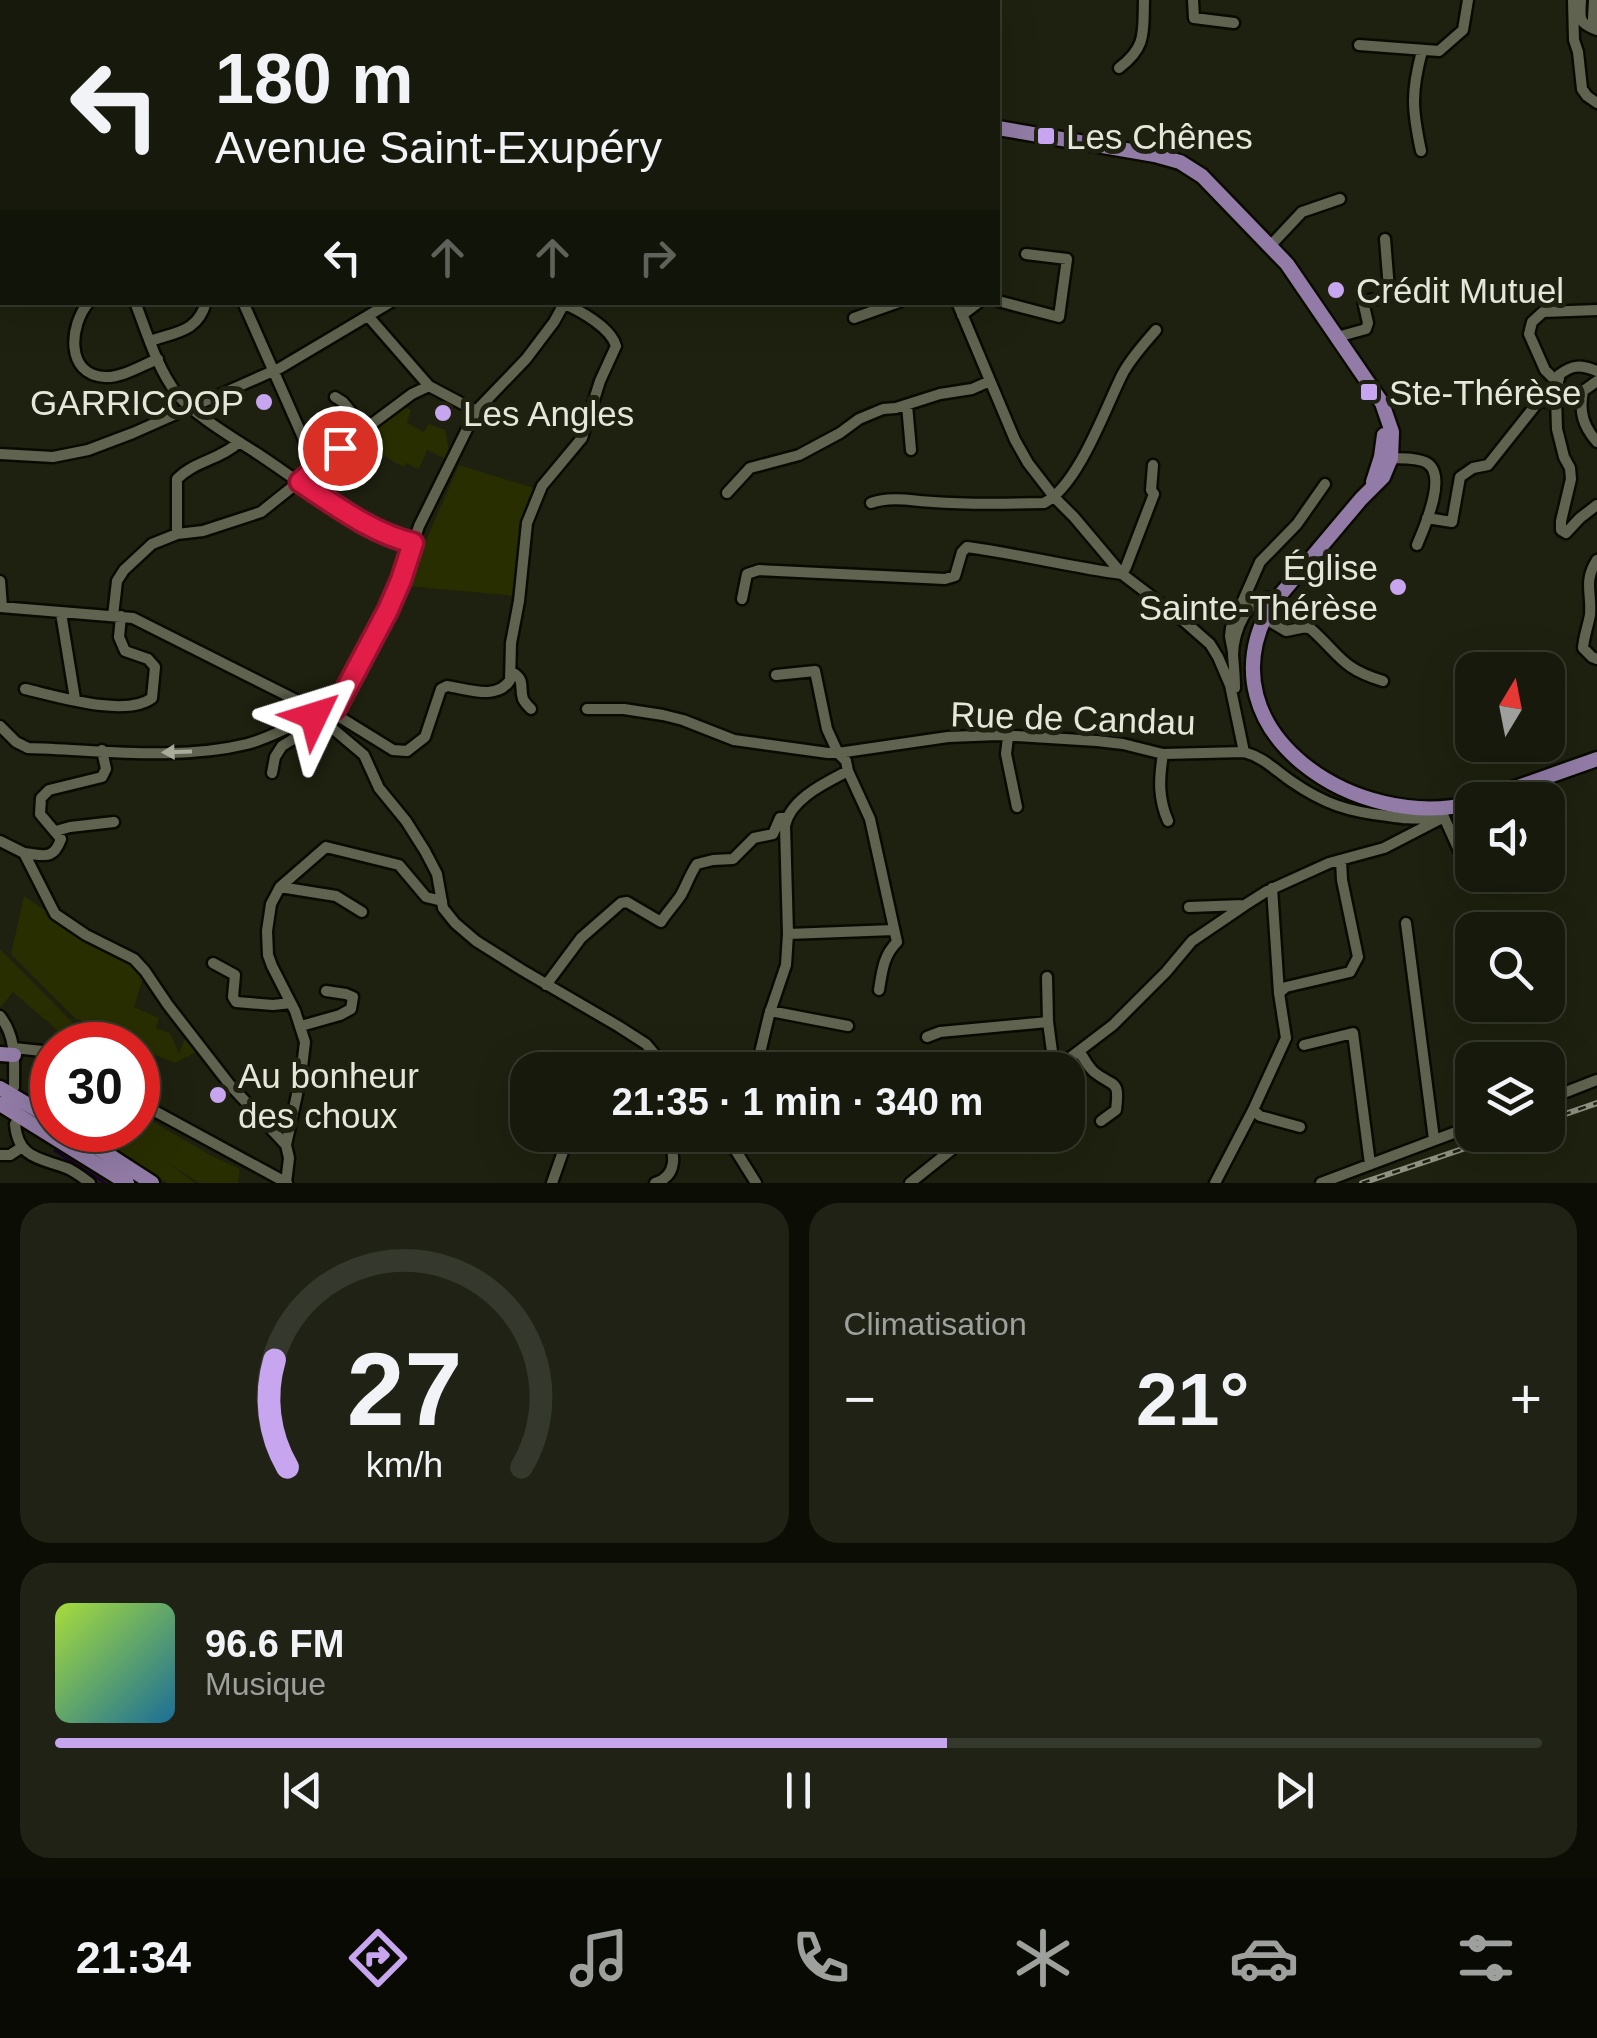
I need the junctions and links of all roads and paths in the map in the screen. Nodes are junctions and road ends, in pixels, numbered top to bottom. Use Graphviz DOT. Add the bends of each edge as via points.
graph roads {
  1 [pos="1144,0"];
  2 [pos="1194,0"];
  3 [pos="1468,0"];
  4 [pos="1577,0"];
  5 [pos="1594,0"];
  6 [pos="1234,23"];
  7 [pos="1596,30"];
  8 [pos="1359,45"];
  9 [pos="1422,51"];
  10 [pos="1119,68"];
  11 [pos="1597,103"];
  12 [pos="1000,128"];
  13 [pos="1420,151"];
  14 [pos="1340,199"];
  15 [pos="1385,239"];
  16 [pos="1270,246"];
  17 [pos="1026,254"];
  18 [pos="1000,302"];
  19 [pos="87,305"];
  20 [pos="136,305"];
  21 [pos="205,305"];
  22 [pos="243,305"];
  23 [pos="386,305"];
  24 [pos="564,305"];
  25 [pos="569,305"];
  26 [pos="891,305"];
  27 [pos="959,305"];
  28 [pos="976,305"];
  29 [pos="1597,310"];
  30 [pos="962,315"];
  31 [pos="368,316"];
  32 [pos="854,318"];
  33 [pos="1156,330"];
  34 [pos="1337,337"];
  35 [pos="150,341"];
  36 [pos="158,359"];
  37 [pos="272,372"];
  38 [pos="1597,372"];
  39 [pos="1559,378"];
  40 [pos="990,381"];
  41 [pos="1597,381"];
  42 [pos="429,386"];
  43 [pos="335,397"];
  44 [pos="1556,404"];
  45 [pos="907,405"];
  46 [pos="192,408"];
  47 [pos="476,411"];
  48 [pos="364,429"];
  49 [pos="239,442"];
  50 [pos="1597,442"];
  51 [pos="911,450"];
  52 [pos="0,454"];
  53 [pos="1386,458"];
  54 [pos="1154,465"];
  55 [pos="316,467"];
  56 [pos="300,482"];
  57 [pos="1324,484"];
  58 [pos="727,494"];
  59 [pos="1055,498"];
  60 [pos="871,503"];
  61 [pos="1597,506"];
  62 [pos="1428,518"];
  63 [pos="177,534"];
  64 [pos="413,543"];
  65 [pos="1417,545"];
  66 [pos="1597,560"];
  67 [pos="1122,574"];
  68 [pos="0,581"];
  69 [pos="1276,598"];
  70 [pos="742,599"];
  71 [pos="1,607"];
  72 [pos="61,613"];
  73 [pos="117,616"];
  74 [pos="1264,618"];
  75 [pos="1233,652"];
  76 [pos="1597,659"];
  77 [pos="512,672"];
  78 [pos="776,675"];
  79 [pos="1383,680"];
  80 [pos="24,689"];
  81 [pos="76,699"];
  82 [pos="1235,709"];
  83 [pos="531,710"];
  84 [pos="587,710"];
  85 [pos="328,714"];
  86 [pos="0,726"];
  87 [pos="1008,737"];
  88 [pos="102,750"];
  89 [pos="838,752"];
  90 [pos="1244,752"];
  91 [pos="1162,754"];
  92 [pos="1597,759"];
  93 [pos="848,771"];
  94 [pos="272,772"];
  95 [pos="1532,782"];
  96 [pos="1017,807"];
  97 [pos="1455,807"];
  98 [pos="1441,811"];
  99 [pos="787,818"];
  100 [pos="1168,821"];
  101 [pos="114,822"];
  102 [pos="56,831"];
  103 [pos="0,841"];
  104 [pos="1455,842"];
  105 [pos="24,853"];
  106 [pos="1341,860"];
  107 [pos="280,887"];
  108 [pos="1272,888"];
  109 [pos="442,901"];
  110 [pos="1245,905"];
  111 [pos="1190,906"];
  112 [pos="362,912"];
  113 [pos="1406,924"];
  114 [pos="894,930"];
  115 [pos="788,934"];
  116 [pos="213,963"];
  117 [pos="1047,977"];
  118 [pos="546,985"];
  119 [pos="880,990"];
  120 [pos="326,991"];
  121 [pos="1279,993"];
  122 [pos="291,1003"];
  123 [pos="770,1011"];
  124 [pos="0,1016"];
  125 [pos="1048,1022"];
  126 [pos="301,1026"];
  127 [pos="848,1026"];
  128 [pos="927,1037"];
  129 [pos="1304,1046"];
  130 [pos="9,1052"];
  131 [pos="653,1052"];
  132 [pos="760,1052"];
  133 [pos="1054,1052"];
  134 [pos="1080,1052"];
  135 [pos="1085,1060"];
  136 [pos="1597,1080"];
  137 [pos="7,1088"];
  138 [pos="1565,1092"];
  139 [pos="0,1104"];
  140 [pos="30,1104"];
  141 [pos="1253,1110"];
  142 [pos="160,1114"];
  143 [pos="1102,1121"];
  144 [pos="15,1124"];
  145 [pos="1300,1127"];
  146 [pos="1455,1132"];
  147 [pos="1434,1139"];
  148 [pos="286,1145"];
  149 [pos="22,1147"];
  150 [pos="106,1152"];
  151 [pos="563,1152"];
  152 [pos="672,1152"];
  153 [pos="737,1152"];
  154 [pos="949,1152"];
  155 [pos="0,1155"];
  156 [pos="1370,1164"];
  157 [pos="90,1183"];
  158 [pos="127,1183"];
  159 [pos="152,1183"];
  160 [pos="286,1183"];
  161 [pos="552,1183"];
  162 [pos="655,1183"];
  163 [pos="756,1183"];
  164 [pos="910,1183"];
  165 [pos="1215,1183"];
  166 [pos="1321,1183"];
  1 -- 10 [label="street" via="1142,43"];
  2 -- 6 [label="street" via="1194,18"];
  3 -- 9 [label="street" via="1464,30 1439,51"];
  4 -- 7 [label="street" via="1583,24"];
  4 -- 11 [label="street" via="1574,40 1582,89"];
  5 -- 7 [label="street"];
  8 -- 9 [label="street"];
  9 -- 13 [label="street" via="1412,114"];
  12 -- 16 [label="main road" via="1180,162"];
  14 -- 16 [label="street" via="1302,212"];
  15 -- 34 [label="street" via="1389,290 1383,298 1363,301 1366,329"];
  16 -- 34 [label="main road"];
  17 -- 18 [label="street" via="1068,259 1059,317"];
  19 -- 36 [label="street" via="73,346 84,370 113,377"];
  20 -- 35 [label="street"];
  21 -- 35 [label="street" via="196,323"];
  22 -- 37 [label="street"];
  23 -- 31 [label="street"];
  24 -- 47 [label="street" via="526,359"];
  25 -- 77 [label="street" via="610,334 616,346 582,438 547,478 531,512"];
  26 -- 32 [label="street"];
  27 -- 30 [label="street"];
  28 -- 30 [label="street"];
  29 -- 39 [label="street" via="1544,312 1532,322 1530,334 1545,370"];
  30 -- 40 [label="street"];
  31 -- 37 [label="street"];
  31 -- 42 [label="street"];
  33 -- 59 [label="street" via="1124,372"];
  34 -- 53 [label="main road" via="1390,421"];
  35 -- 36 [label="street"];
  36 -- 46 [label="street"];
  37 -- 46 [label="street"];
  37 -- 55 [label="street"];
  38 -- 39 [label="street" via="1571,366"];
  39 -- 44 [label="street"];
  40 -- 45 [label="street"];
  40 -- 59 [label="street" via="1028,463"];
  41 -- 50 [label="street" via="1583,391 1581,402 1582,421"];
  42 -- 47 [label="street"];
  42 -- 48 [label="street"];
  43 -- 48 [label="street"];
  44 -- 61 [label="street" via="1571,479 1561,530 1566,533"];
  44 -- 62 [label="street" via="1539,401 1488,465 1460,477 1452,522"];
  45 -- 51 [label="street"];
  45 -- 58 [label="street" via="859,420 799,455 750,468"];
  46 -- 49 [label="street"];
  46 -- 52 [label="street" via="88,450 53,457"];
  47 -- 64 [label="street"];
  48 -- 55 [label="street"];
  49 -- 56 [label="street"];
  49 -- 63 [label="street" via="178,480"];
  53 -- 62 [label="street" via="1425,462 1433,470"];
  53 -- 69 [label="main road" via="1383,477"];
  54 -- 67 [label="street" via="1154,494"];
  55 -- 56 [label="street"];
  56 -- 63 [label="street" via="253,516"];
  56 -- 64 [label="street" via="376,530"];
  57 -- 75 [label="street" via="1298,524 1260,562 1231,628"];
  59 -- 60 [label="street"];
  59 -- 67 [label="street"];
  62 -- 65 [label="street"];
  63 -- 73 [label="street" via="152,544 124,570"];
  64 -- 85 [label="street" via="388,610"];
  66 -- 76 [label="street" via="1587,585 1584,648"];
  67 -- 70 [label="street" via="967,547 954,576 945,579 759,570 746,574"];
  67 -- 82 [label="street" via="1210,644"];
  68 -- 71 [label="street"];
  69 -- 74 [label="main road"];
  69 -- 75 [label="street" via="1257,600"];
  71 -- 72 [label="street"];
  72 -- 73 [label="street"];
  72 -- 81 [label="street"];
  73 -- 81 [label="street" via="125,652 155,668 152,698 134,707"];
  73 -- 85 [label="street" via="146,623"];
  74 -- 79 [label="street" via="1286,631 1312,628 1346,666"];
  74 -- 98 [label="main road" via="1254,684 1285,748 1336,787"];
  75 -- 82 [label="street"];
  77 -- 83 [label="street"];
  77 -- 85 [label="street" via="501,691 441,689 425,737 408,751 393,750"];
  78 -- 89 [label="street" via="815,672"];
  80 -- 81 [label="street"];
  82 -- 90 [label="street"];
  84 -- 89 [label="street, Rue de Candau" via="663,715 734,740"];
  85 -- 88 [label="street, one-way" via="250,744 209,751"];
  85 -- 94 [label="street" via="282,746"];
  85 -- 109 [label="street" via="332,728 364,755 425,852 438,874"];
  86 -- 88 [label="street" via="28,748"];
  87 -- 89 [label="street, Rue de Candau"];
  87 -- 91 [label="street, Rue de Candau" via="1097,741"];
  87 -- 96 [label="street"];
  88 -- 102 [label="street" via="102,777 41,798 40,814"];
  89 -- 93 [label="street"];
  90 -- 91 [label="street, Rue de Candau"];
  90 -- 98 [label="street" via="1338,808 1420,818"];
  91 -- 100 [label="street" via="1158,783"];
  92 -- 95 [label="main road"];
  93 -- 99 [label="street" via="821,784"];
  93 -- 114 [label="street" via="870,818"];
  97 -- 98 [label="main road"];
  98 -- 104 [label="street"];
  98 -- 106 [label="street" via="1384,848"];
  99 -- 115 [label="street"];
  99 -- 118 [label="street" via="733,860 697,864 661,922 621,903 581,938"];
  101 -- 102 [label="street"];
  102 -- 105 [label="street" via="62,838 57,850 48,856"];
  103 -- 105 [label="street"];
  105 -- 148 [label="street" via="55,914 146,971 228,1082"];
  106 -- 108 [label="street"];
  106 -- 121 [label="street" via="1358,957 1350,972"];
  107 -- 109 [label="street" via="326,847 400,864 426,897"];
  107 -- 112 [label="street" via="336,896"];
  107 -- 122 [label="street" via="271,904 268,954"];
  108 -- 110 [label="street"];
  108 -- 121 [label="street"];
  109 -- 118 [label="street" via="476,940"];
  110 -- 111 [label="street"];
  110 -- 134 [label="street" via="1192,941 1138,1002"];
  113 -- 147 [label="street"];
  114 -- 115 [label="street"];
  114 -- 119 [label="street"];
  115 -- 123 [label="street" via="786,965"];
  116 -- 122 [label="street" via="235,975 236,1002"];
  117 -- 125 [label="street"];
  118 -- 131 [label="street"];
  120 -- 126 [label="street" via="353,997 352,1008"];
  121 -- 141 [label="street" via="1286,1038"];
  122 -- 126 [label="street"];
  123 -- 127 [label="street"];
  123 -- 132 [label="street"];
  124 -- 130 [label="street" via="10,1031"];
  125 -- 128 [label="street"];
  125 -- 133 [label="street"];
  126 -- 148 [label="street" via="301,1076"];
  129 -- 156 [label="street" via="1352,1034"];
  130 -- 137 [label="street"];
  135 -- 143 [label="street" via="1116,1086 1116,1110"];
  136 -- 138 [label="street"];
  137 -- 140 [label="main road"];
  139 -- 158 [label="main road"];
  141 -- 145 [label="street"];
  141 -- 165 [label="street"];
  142 -- 160 [label="street"];
  144 -- 149 [label="street"];
  146 -- 147 [label="street"];
  147 -- 156 [label="street"];
  148 -- 160 [label="street"];
  149 -- 155 [label="street"];
  149 -- 157 [label="street"];
  150 -- 159 [label="main road"];
  151 -- 161 [label="street"];
  152 -- 162 [label="street" via="671,1172"];
  153 -- 163 [label="street"];
  154 -- 164 [label="street"];
  156 -- 166 [label="street"];
}
